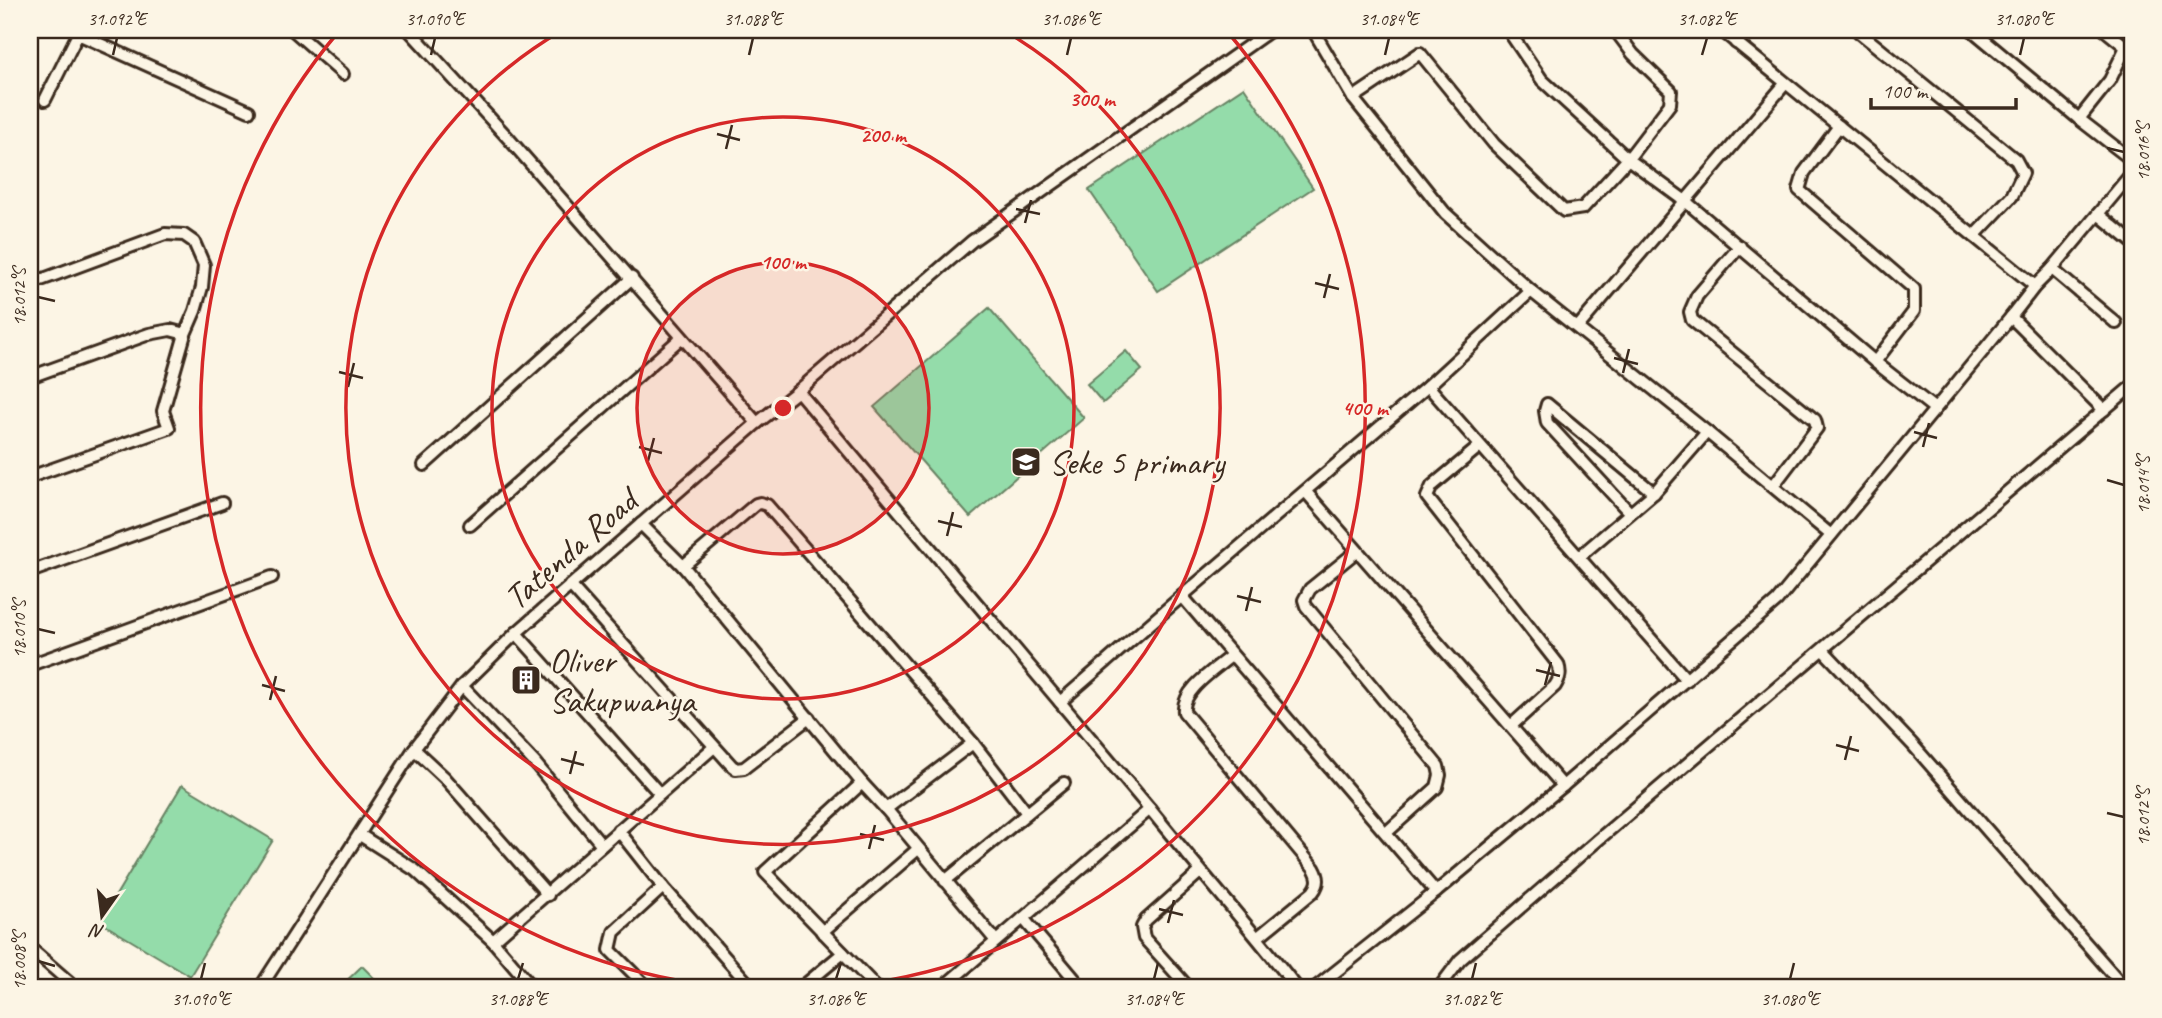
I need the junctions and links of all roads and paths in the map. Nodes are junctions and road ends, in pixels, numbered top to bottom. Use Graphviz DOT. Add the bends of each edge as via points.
graph roads {
  1 [pos="293,30"];
  2 [pos="409,30"];
  3 [pos="1271,30"];
  4 [pos="1313,30"];
  5 [pos="1508,30"];
  6 [pos="1615,30"];
  7 [pos="1721,30"];
  8 [pos="1747,30"];
  9 [pos="1860,30"];
  10 [pos="1972,30"];
  11 [pos="2105,30"];
  12 [pos="79,32"];
  13 [pos="1736,43"];
  14 [pos="343,74"];
  15 [pos="1785,84"];
  16 [pos="1353,98"];
  17 [pos="46,100"];
  18 [pos="249,111"];
  19 [pos="2079,119"];
  20 [pos="1839,126"];
  21 [pos="1628,159"];
  22 [pos="2132,160"];
  23 [pos="2132,173"];
  24 [pos="1684,200"];
  25 [pos="2098,214"];
  26 [pos="1974,236"];
  27 [pos="2132,242"];
  28 [pos="1740,246"];
  29 [pos="2052,269"];
  30 [pos="632,278"];
  31 [pos="30,284"];
  32 [pos="2035,286"];
  33 [pos="1531,291"];
  34 [pos="2011,317"];
  35 [pos="2116,323"];
  36 [pos="1578,327"];
  37 [pos="185,334"];
  38 [pos="681,338"];
  39 [pos="1875,362"];
  40 [pos="30,377"];
  41 [pos="1428,386"];
  42 [pos="2132,386"];
  43 [pos="797,391"];
  44 [pos="1935,409"];
  45 [pos="2104,410"];
  46 [pos="757,423"];
  47 [pos="1707,432"];
  48 [pos="1480,446"];
  49 [pos="424,466"];
  50 [pos="30,477"];
  51 [pos="1773,486"];
  52 [pos="1306,492"];
  53 [pos="1654,493"];
  54 [pos="222,503"];
  55 [pos="1630,513"];
  56 [pos="641,524"];
  57 [pos="470,525"];
  58 [pos="1832,536"];
  59 [pos="1357,551"];
  60 [pos="1580,556"];
  61 [pos="683,566"];
  62 [pos="30,572"];
  63 [pos="272,577"];
  64 [pos="570,586"];
  65 [pos="1182,596"];
  66 [pos="516,633"];
  67 [pos="1824,650"];
  68 [pos="1232,655"];
  69 [pos="30,665"];
  70 [pos="1687,680"];
  71 [pos="462,686"];
  72 [pos="1060,702"];
  73 [pos="809,718"];
  74 [pos="1512,726"];
  75 [pos="973,744"];
  76 [pos="714,747"];
  77 [pos="414,749"];
  78 [pos="862,783"];
  79 [pos="1064,783"];
  80 [pos="1563,786"];
  81 [pos="660,794"];
  82 [pos="886,809"];
  83 [pos="1150,809"];
  84 [pos="1027,813"];
  85 [pos="618,830"];
  86 [pos="1386,833"];
  87 [pos="360,835"];
  88 [pos="601,845"];
  89 [pos="918,849"];
  90 [pos="1200,872"];
  91 [pos="945,881"];
  92 [pos="663,887"];
  93 [pos="1436,892"];
  94 [pos="548,895"];
  95 [pos="1023,918"];
  96 [pos="822,932"];
  97 [pos="1258,937"];
  98 [pos="996,941"];
  99 [pos="493,942"];
  100 [pos="30,948"];
  101 [pos="842,953"];
  102 [pos="1075,986"];
  103 [pos="76,988"];
  104 [pos="260,988"];
  105 [pos="533,988"];
  106 [pos="648,988"];
  107 [pos="752,988"];
  108 [pos="801,988"];
  109 [pos="877,988"];
  110 [pos="942,988"];
  111 [pos="1189,988"];
  112 [pos="1297,988"];
  113 [pos="1315,988"];
  114 [pos="1439,988"];
  115 [pos="2125,988"];
  1 -- 14 [label="street"];
  2 -- 30 [label="street"];
  3 -- 43 [label="street, Tatenda Road" via="972,241"];
  4 -- 16 [label="street"];
  5 -- 21 [label="street" via="1542,80"];
  6 -- 21 [label="street" via="1671,91 1670,104"];
  7 -- 13 [label="street"];
  8 -- 13 [label="street"];
  9 -- 26 [label="street" via="2020,166 2023,173 2012,195"];
  10 -- 19 [label="street"];
  11 -- 19 [label="street" via="2126,47 2110,80"];
  12 -- 17 [label="street"];
  12 -- 18 [label="street"];
  13 -- 15 [label="street"];
  15 -- 20 [label="street"];
  15 -- 24 [label="street"];
  16 -- 21 [label="street" via="1420,53 1494,144 1564,211 1583,208"];
  16 -- 33 [label="street" via="1445,213"];
  19 -- 22 [label="street"];
  20 -- 26 [label="street"];
  20 -- 39 [label="street" via="1804,173 1799,190 1914,289 1913,311"];
  21 -- 24 [label="street"];
  23 -- 25 [label="street"];
  24 -- 28 [label="street"];
  24 -- 36 [label="street"];
  25 -- 27 [label="street"];
  25 -- 29 [label="street"];
  26 -- 32 [label="street"];
  28 -- 39 [label="street"];
  28 -- 51 [label="street" via="1697,296 1690,312 1692,320 1815,420 1817,428"];
  29 -- 32 [label="street"];
  29 -- 35 [label="street"];
  30 -- 38 [label="street"];
  30 -- 49 [label="street"];
  31 -- 37 [label="street" via="165,234 184,235 194,242 204,265 202,287"];
  32 -- 34 [label="street"];
  33 -- 36 [label="street"];
  33 -- 41 [label="street"];
  34 -- 44 [label="street"];
  34 -- 45 [label="street"];
  36 -- 47 [label="street"];
  37 -- 40 [label="street" via="170,330 149,334"];
  37 -- 50 [label="street" via="163,411 169,428"];
  38 -- 46 [label="street"];
  38 -- 57 [label="street"];
  39 -- 44 [label="street"];
  41 -- 48 [label="street"];
  41 -- 52 [label="street"];
  42 -- 45 [label="street"];
  43 -- 46 [label="street, Tatenda Road"];
  43 -- 72 [label="street"];
  44 -- 58 [label="street"];
  45 -- 67 [label="street"];
  46 -- 56 [label="street, Tatenda Road"];
  47 -- 51 [label="street"];
  47 -- 53 [label="street"];
  48 -- 60 [label="street"];
  48 -- 74 [label="street" via="1432,486 1427,497 1558,664 1560,678 1555,686"];
  51 -- 58 [label="street"];
  52 -- 59 [label="street"];
  52 -- 65 [label="street"];
  53 -- 55 [label="street"];
  53 -- 55 [label="street" via="1547,404 1546,423"];
  54 -- 62 [label="street"];
  55 -- 60 [label="street"];
  56 -- 61 [label="street"];
  56 -- 64 [label="street, Tatenda Road"];
  58 -- 70 [label="street" via="1777,601"];
  59 -- 74 [label="street"];
  59 -- 86 [label="street" via="1310,589 1306,606 1438,766 1440,775 1437,787"];
  60 -- 70 [label="street"];
  61 -- 73 [label="street"];
  61 -- 75 [label="street" via="756,505 767,505"];
  63 -- 69 [label="street"];
  64 -- 66 [label="street, Tatenda Road"];
  64 -- 76 [label="street"];
  65 -- 68 [label="street"];
  65 -- 72 [label="street"];
  66 -- 71 [label="street, Tatenda Road"];
  66 -- 81 [label="street"];
  67 -- 114 [label="street" via="1460,960"];
  67 -- 115 [label="street"];
  68 -- 86 [label="street"];
  68 -- 97 [label="street" via="1188,693 1184,712 1318,876 1313,892"];
  70 -- 80 [label="street"];
  71 -- 77 [label="street, Tatenda Road"];
  71 -- 88 [label="street" via="535,763"];
  72 -- 83 [label="street"];
  73 -- 76 [label="street" via="741,769"];
  73 -- 78 [label="street"];
  74 -- 80 [label="street"];
  75 -- 82 [label="street"];
  75 -- 84 [label="street"];
  76 -- 81 [label="street"];
  77 -- 87 [label="street, Tatenda Road"];
  77 -- 94 [label="street"];
  78 -- 82 [label="street"];
  78 -- 96 [label="street" via="765,872"];
  79 -- 84 [label="street"];
  80 -- 93 [label="street"];
  81 -- 85 [label="street"];
  82 -- 89 [label="street"];
  83 -- 90 [label="street"];
  83 -- 95 [label="street"];
  84 -- 91 [label="street"];
  85 -- 88 [label="street"];
  85 -- 92 [label="street"];
  86 -- 93 [label="street"];
  87 -- 99 [label="street" via="415,870"];
  87 -- 104 [label="street, Tatenda Road"];
  88 -- 94 [label="street"];
  89 -- 91 [label="street"];
  89 -- 96 [label="street"];
  90 -- 97 [label="street"];
  90 -- 111 [label="street" via="1142,927 1144,938"];
  91 -- 98 [label="street"];
  92 -- 106 [label="street" via="614,932 610,950"];
  92 -- 107 [label="street"];
  93 -- 113 [label="street"];
  94 -- 99 [label="street"];
  95 -- 98 [label="street"];
  95 -- 102 [label="street"];
  96 -- 101 [label="street"];
  97 -- 112 [label="street"];
  98 -- 110 [label="street"];
  99 -- 105 [label="street"];
  100 -- 103 [label="street"];
  101 -- 108 [label="street"];
  101 -- 109 [label="street"];
}
